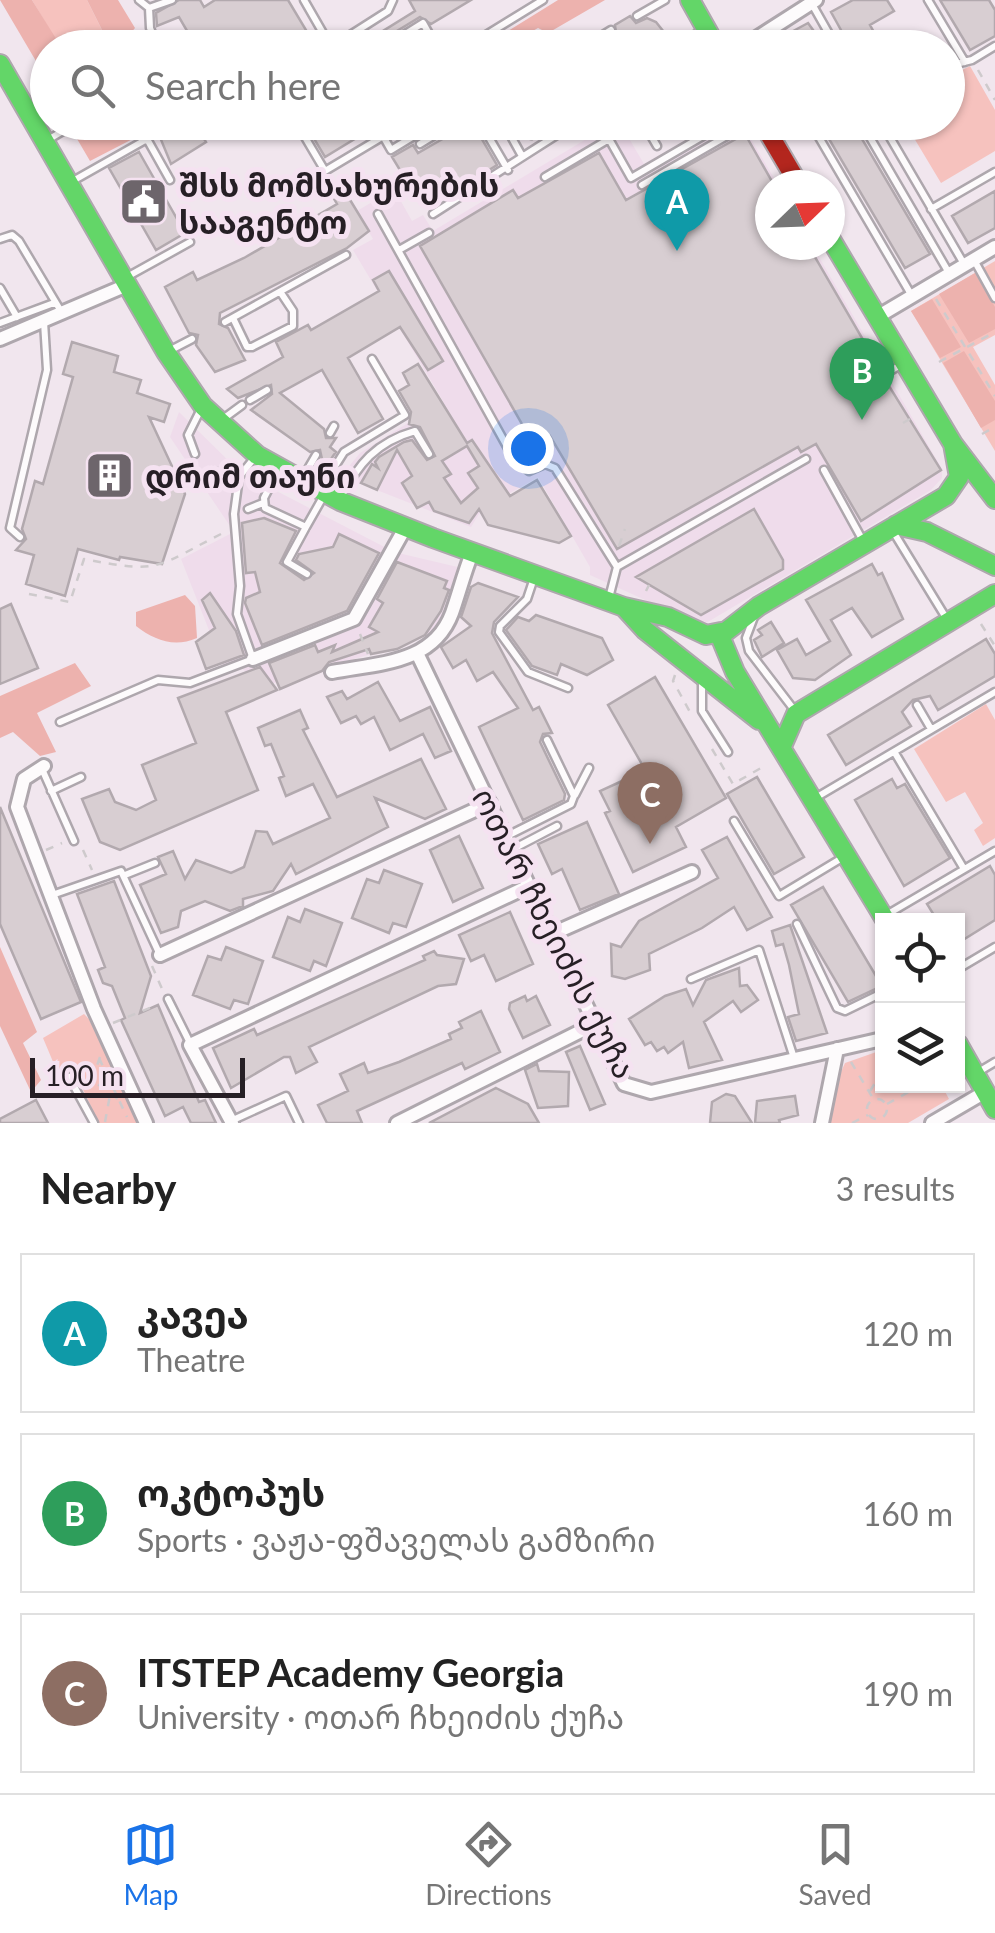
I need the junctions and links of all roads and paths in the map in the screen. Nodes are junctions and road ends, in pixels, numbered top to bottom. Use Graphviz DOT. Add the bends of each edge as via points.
graph roads {
  1 [pos="140,0"];
  2 [pos="172,0"];
  3 [pos="304,0"];
  4 [pos="393,0"];
  5 [pos="543,0"];
  6 [pos="665,0"];
  7 [pos="690,0"];
  8 [pos="928,0"];
  9 [pos="814,2"];
  10 [pos="149,8"];
  11 [pos="637,16"];
  12 [pos="151,30"];
  13 [pos="321,30"];
  14 [pos="358,30"];
  15 [pos="494,30"];
  16 [pos="705,30"];
  17 [pos="779,30"];
  18 [pos="828,30"];
  19 [pos="948,30"];
  20 [pos="995,46"];
  21 [pos="965,56"];
  22 [pos="968,61"];
  23 [pos="965,62"];
  24 [pos="0,64"];
  25 [pos="995,100"];
  26 [pos="30,116"];
  27 [pos="48,140"];
  28 [pos="144,140"];
  29 [pos="147,140"];
  30 [pos="307,140"];
  31 [pos="378,140"];
  32 [pos="385,140"];
  33 [pos="407,140"];
  34 [pos="427,140"];
  35 [pos="490,140"];
  36 [pos="513,140"];
  37 [pos="548,140"];
  38 [pos="607,140"];
  39 [pos="610,140"];
  40 [pos="653,140"];
  41 [pos="695,140"];
  42 [pos="719,140"];
  43 [pos="772,140"];
  44 [pos="821,140"];
  45 [pos="872,140"];
  46 [pos="891,140"];
  47 [pos="45,142"];
  48 [pos="420,144"];
  49 [pos="656,146"];
  50 [pos="522,156"];
  51 [pos="508,170"];
  52 [pos="789,170"];
  53 [pos="995,172"];
  54 [pos="544,177"];
  55 [pos="170,180"];
  56 [pos="68,183"];
  57 [pos="642,184"];
  58 [pos="931,209"];
  59 [pos="378,214"];
  60 [pos="433,214"];
  61 [pos="429,233"];
  62 [pos="0,239"];
  63 [pos="190,242"];
  64 [pos="995,247"];
  65 [pos="399,250"];
  66 [pos="346,256"];
  67 [pos="843,260"];
  68 [pos="969,263"];
  69 [pos="950,274"];
  70 [pos="126,282"];
  71 [pos="0,288"];
  72 [pos="281,294"];
  73 [pos="933,294"];
  74 [pos="912,296"];
  75 [pos="995,298"];
  76 [pos="58,308"];
  77 [pos="18,317"];
  78 [pos="876,317"];
  79 [pos="44,322"];
  80 [pos="0,323"];
  81 [pos="995,332"];
  82 [pos="0,339"];
  83 [pos="192,339"];
  84 [pos="966,347"];
  85 [pos="166,352"];
  86 [pos="372,359"];
  87 [pos="939,362"];
  88 [pos="904,364"];
  89 [pos="883,376"];
  90 [pos="268,390"];
  91 [pos="993,391"];
  92 [pos="202,406"];
  93 [pos="910,420"];
  94 [pos="218,423"];
  95 [pos="904,423"];
  96 [pos="995,427"];
  97 [pos="982,434"];
  98 [pos="952,444"];
  99 [pos="195,454"];
  100 [pos="429,454"];
  101 [pos="257,455"];
  102 [pos="316,455"];
  103 [pos="806,459"];
  104 [pos="280,468"];
  105 [pos="824,470"];
  106 [pos="211,471"];
  107 [pos="239,477"];
  108 [pos="301,480"];
  109 [pos="328,495"];
  110 [pos="995,499"];
  111 [pos="263,502"];
  112 [pos="248,509"];
  113 [pos="894,526"];
  114 [pos="306,527"];
  115 [pos="236,528"];
  116 [pos="406,528"];
  117 [pos="624,529"];
  118 [pos="20,537"];
  119 [pos="864,544"];
  120 [pos="618,550"];
  121 [pos="472,553"];
  122 [pos="995,566"];
  123 [pos="618,567"];
  124 [pos="307,574"];
  125 [pos="535,574"];
  126 [pos="649,584"];
  127 [pos="646,591"];
  128 [pos="29,594"];
  129 [pos="995,594"];
  130 [pos="616,603"];
  131 [pos="759,606"];
  132 [pos="354,618"];
  133 [pos="978,618"];
  134 [pos="948,621"];
  135 [pos="722,632"];
  136 [pos="995,646"];
  137 [pos="418,654"];
  138 [pos="253,659"];
  139 [pos="372,664"];
  140 [pos="332,672"];
  141 [pos="701,672"];
  142 [pos="568,688"];
  143 [pos="995,692"];
  144 [pos="917,706"];
  145 [pos="796,714"];
  146 [pos="60,722"];
  147 [pos="931,729"];
  148 [pos="547,740"];
  149 [pos="782,746"];
  150 [pos="728,752"];
  151 [pos="895,753"];
  152 [pos="42,767"];
  153 [pos="590,768"];
  154 [pos="81,777"];
  155 [pos="51,791"];
  156 [pos="574,796"];
  157 [pos="814,799"];
  158 [pos="490,804"];
  159 [pos="734,820"];
  160 [pos="558,826"];
  161 [pos="75,839"];
  162 [pos="85,843"];
  163 [pos="508,843"];
  164 [pos="88,849"];
  165 [pos="995,851"];
  166 [pos="35,854"];
  167 [pos="848,856"];
  168 [pos="154,863"];
  169 [pos="964,869"];
  170 [pos="692,872"];
  171 [pos="93,873"];
  172 [pos="125,875"];
  173 [pos="529,886"];
  174 [pos="52,895"];
  175 [pos="881,913"];
  176 [pos="894,913"];
  177 [pos="797,924"];
  178 [pos="552,934"];
  179 [pos="995,947"];
  180 [pos="160,955"];
  181 [pos="965,965"];
  182 [pos="691,979"];
  183 [pos="875,996"];
  184 [pos="168,999"];
  185 [pos="110,1024"];
  186 [pos="595,1024"];
  187 [pos="875,1041"];
  188 [pos="190,1044"];
  189 [pos="98,1047"];
  190 [pos="838,1049"];
  191 [pos="965,1056"];
  192 [pos="100,1058"];
  193 [pos="794,1059"];
  194 [pos="852,1062"];
  195 [pos="995,1062"];
  196 [pos="975,1074"];
  197 [pos="69,1077"];
  198 [pos="875,1083"];
  199 [pos="869,1093"];
  200 [pos="905,1093"];
  201 [pos="110,1095"];
  202 [pos="118,1099"];
  203 [pos="874,1100"];
  204 [pos="990,1100"];
  205 [pos="886,1105"];
  206 [pos="869,1114"];
  207 [pos="882,1117"];
  208 [pos="130,1122"];
  209 [pos="232,1122"];
  210 [pos="94,1123"];
  211 [pos="104,1123"];
  212 [pos="146,1123"];
  213 [pos="300,1123"];
  214 [pos="397,1123"];
  215 [pos="822,1123"];
  216 [pos="852,1123"];
  217 [pos="886,1123"];
  218 [pos="932,1123"];
  1 -- 10 [label="lane"];
  2 -- 10 [label="lane"];
  3 -- 13 [label="lane"];
  4 -- 14 [label="lane" via="388,12"];
  5 -- 15 [label="lane"];
  6 -- 11 [label="lane"];
  7 -- 16 [label="main road"];
  8 -- 19 [label="lane"];
  9 -- 17 [label="street"];
  9 -- 18 [label="lane"];
  10 -- 12 [label="lane"];
  20 -- 22 [label="lane"];
  21 -- 22 [label="lane"];
  22 -- 23 [label="lane"];
  22 -- 25 [label="path"];
  24 -- 26 [label="main road"];
  27 -- 47 [label="lane"];
  28 -- 56 [label="lane"];
  29 -- 55 [label="lane"];
  30 -- 31 [label="lane" via="325,171"];
  32 -- 33 [label="lane" via="391,150"];
  34 -- 48 [label="lane"];
  35 -- 51 [label="lane"];
  36 -- 50 [label="lane"];
  37 -- 50 [label="lane"];
  38 -- 54 [label="lane"];
  39 -- 41 [label="lane" via="631,178"];
  40 -- 49 [label="lane"];
  42 -- 57 [label="lane"];
  43 -- 52 [label="main road"];
  44 -- 74 [label="lane"];
  45 -- 69 [label="lane"];
  46 -- 58 [label="lane"];
  47 -- 56 [label="main road"];
  50 -- 51 [label="lane"];
  51 -- 60 [label="lane"];
  53 -- 58 [label="lane"];
  56 -- 70 [label="main road"];
  58 -- 68 [label="lane"];
  59 -- 65 [label="lane"];
  61 -- 65 [label="lane"];
  62 -- 76 [label="lane" via="12,235 19,241"];
  63 -- 70 [label="lane"];
  64 -- 68 [label="street"];
  65 -- 123 [label="lane" via="514,459 529,471 554,468"];
  66 -- 72 [label="lane"];
  67 -- 78 [label="main road"];
  68 -- 69 [label="street"];
  68 -- 75 [label="lane"];
  69 -- 74 [label="street"];
  70 -- 76 [label="street"];
  70 -- 85 [label="main road"];
  71 -- 77 [label="lane"];
  72 -- 72 [label="lane" via="229,320 247,347 294,326"];
  73 -- 84 [label="path"];
  74 -- 78 [label="street"];
  76 -- 77 [label="lane"];
  76 -- 79 [label="street"];
  77 -- 80 [label="lane"];
  78 -- 88 [label="main road"];
  79 -- 82 [label="street"];
  79 -- 118 [label="lane" via="47,370 10,528"];
  81 -- 84 [label="path"];
  83 -- 85 [label="lane"];
  84 -- 87 [label="path"];
  84 -- 91 [label="path"];
  85 -- 92 [label="main road"];
  86 -- 109 [label="lane" via="405,414 344,452"];
  88 -- 89 [label="lane"];
  88 -- 98 [label="main road"];
  90 -- 94 [label="lane"];
  92 -- 94 [label="main road"];
  92 -- 99 [label="lane" via="188,434"];
  93 -- 95 [label="path"];
  94 -- 101 [label="main road"];
  96 -- 97 [label="path"];
  98 -- 110 [label="main road"];
  98 -- 113 [label="main road" via="959,476 954,488"];
  100 -- 109 [label="lane" via="415,431 398,436 362,458"];
  101 -- 104 [label="main road"];
  101 -- 107 [label="lane"];
  102 -- 108 [label="lane"];
  103 -- 123 [label="lane"];
  104 -- 108 [label="main road"];
  104 -- 111 [label="lane"];
  105 -- 119 [label="lane"];
  106 -- 107 [label="lane"];
  107 -- 115 [label="lane"];
  108 -- 109 [label="main road"];
  109 -- 114 [label="lane"];
  109 -- 116 [label="main road"];
  111 -- 112 [label="lane"];
  111 -- 114 [label="lane"];
  113 -- 119 [label="main road"];
  113 -- 122 [label="main road" via="927,532"];
  113 -- 134 [label="lane"];
  114 -- 124 [label="lane" via="288,562"];
  115 -- 128 [label="path" via="163,566 137,570 84,559 70,602"];
  115 -- 138 [label="lane" via="237,614"];
  116 -- 121 [label="main road"];
  116 -- 132 [label="street"];
  117 -- 120 [label="path"];
  119 -- 131 [label="main road"];
  121 -- 125 [label="main road"];
  121 -- 137 [label="street" via="452,616 436,643"];
  123 -- 130 [label="lane"];
  125 -- 130 [label="main road"];
  125 -- 142 [label="lane" via="527,599 499,632 528,672"];
  126 -- 127 [label="path"];
  129 -- 134 [label="main road"];
  130 -- 135 [label="main road" via="709,636"];
  130 -- 141 [label="main road"];
  131 -- 135 [label="main road"];
  131 -- 145 [label="lane" via="746,644"];
  132 -- 138 [label="street"];
  132 -- 139 [label="path"];
  133 -- 136 [label="path"];
  134 -- 145 [label="main road"];
  135 -- 149 [label="main road" via="720,644"];
  137 -- 139 [label="street"];
  137 -- 158 [label="street, ოთარ ჩხეიძის ქუჩა"];
  138 -- 146 [label="lane" via="190,684 158,680"];
  139 -- 140 [label="street"];
  141 -- 149 [label="main road"];
  141 -- 150 [label="lane" via="702,710"];
  143 -- 147 [label="lane"];
  144 -- 147 [label="lane"];
  145 -- 149 [label="main road"];
  147 -- 151 [label="lane"];
  148 -- 156 [label="lane"];
  149 -- 157 [label="main road"];
  151 -- 157 [label="lane"];
  151 -- 169 [label="lane"];
  152 -- 155 [label="lane"];
  152 -- 166 [label="street" via="24,780 17,807"];
  153 -- 156 [label="lane"];
  154 -- 155 [label="lane"];
  155 -- 161 [label="lane"];
  156 -- 163 [label="lane" via="566,808"];
  157 -- 167 [label="main road"];
  158 -- 163 [label="street, ოთარ ჩხეიძის ქუჩა"];
  158 -- 180 [label="street"];
  159 -- 167 [label="lane" via="779,896"];
  160 -- 163 [label="lane"];
  161 -- 166 [label="path"];
  161 -- 171 [label="path"];
  162 -- 164 [label="path"];
  163 -- 173 [label="street, ოთარ ჩხეიძის ქუჩა"];
  165 -- 169 [label="lane"];
  166 -- 174 [label="street"];
  167 -- 175 [label="main road"];
  168 -- 172 [label="lane"];
  169 -- 176 [label="lane"];
  170 -- 178 [label="street"];
  172 -- 174 [label="lane" via="116,870"];
  172 -- 180 [label="lane"];
  173 -- 178 [label="street, ოთარ ჩხეიძის ქუჩა"];
  173 -- 188 [label="street"];
  174 -- 212 [label="street"];
  177 -- 183 [label="lane" via="837,1008 845,1011"];
  178 -- 186 [label="street, ოთარ ჩხეიძის ქუჩა"];
  179 -- 181 [label="lane"];
  180 -- 185 [label="path" via="150,960 166,1000"];
  182 -- 193 [label="lane" via="759,950"];
  184 -- 188 [label="lane"];
  186 -- 193 [label="street, ოთარ ჩხეიძის ქუჩა" via="624,1084 636,1090 652,1092"];
  186 -- 214 [label="street"];
  187 -- 190 [label="street, ოთარ ჩხეიძის ქუჩა"];
  188 -- 209 [label="street"];
  189 -- 192 [label="path"];
  190 -- 193 [label="street, ოთარ ჩხეიძის ქუჩა"];
  190 -- 215 [label="street"];
  191 -- 196 [label="main road"];
  192 -- 201 [label="path" via="92,1080"];
  192 -- 202 [label="path"];
  194 -- 199 [label="path"];
  195 -- 196 [label="lane"];
  196 -- 204 [label="main road"];
  197 -- 210 [label="lane"];
  198 -- 199 [label="path"];
  199 -- 203 [label="path"];
  200 -- 205 [label="path"];
  201 -- 202 [label="path"];
  201 -- 211 [label="path"];
  202 -- 208 [label="path"];
  203 -- 205 [label="path"];
  203 -- 206 [label="path"];
  204 -- 218 [label="street"];
  205 -- 207 [label="path"];
  206 -- 207 [label="path"];
  206 -- 216 [label="path"];
  207 -- 217 [label="path"];
  209 -- 213 [label="lane" via="286,1096"];
}
